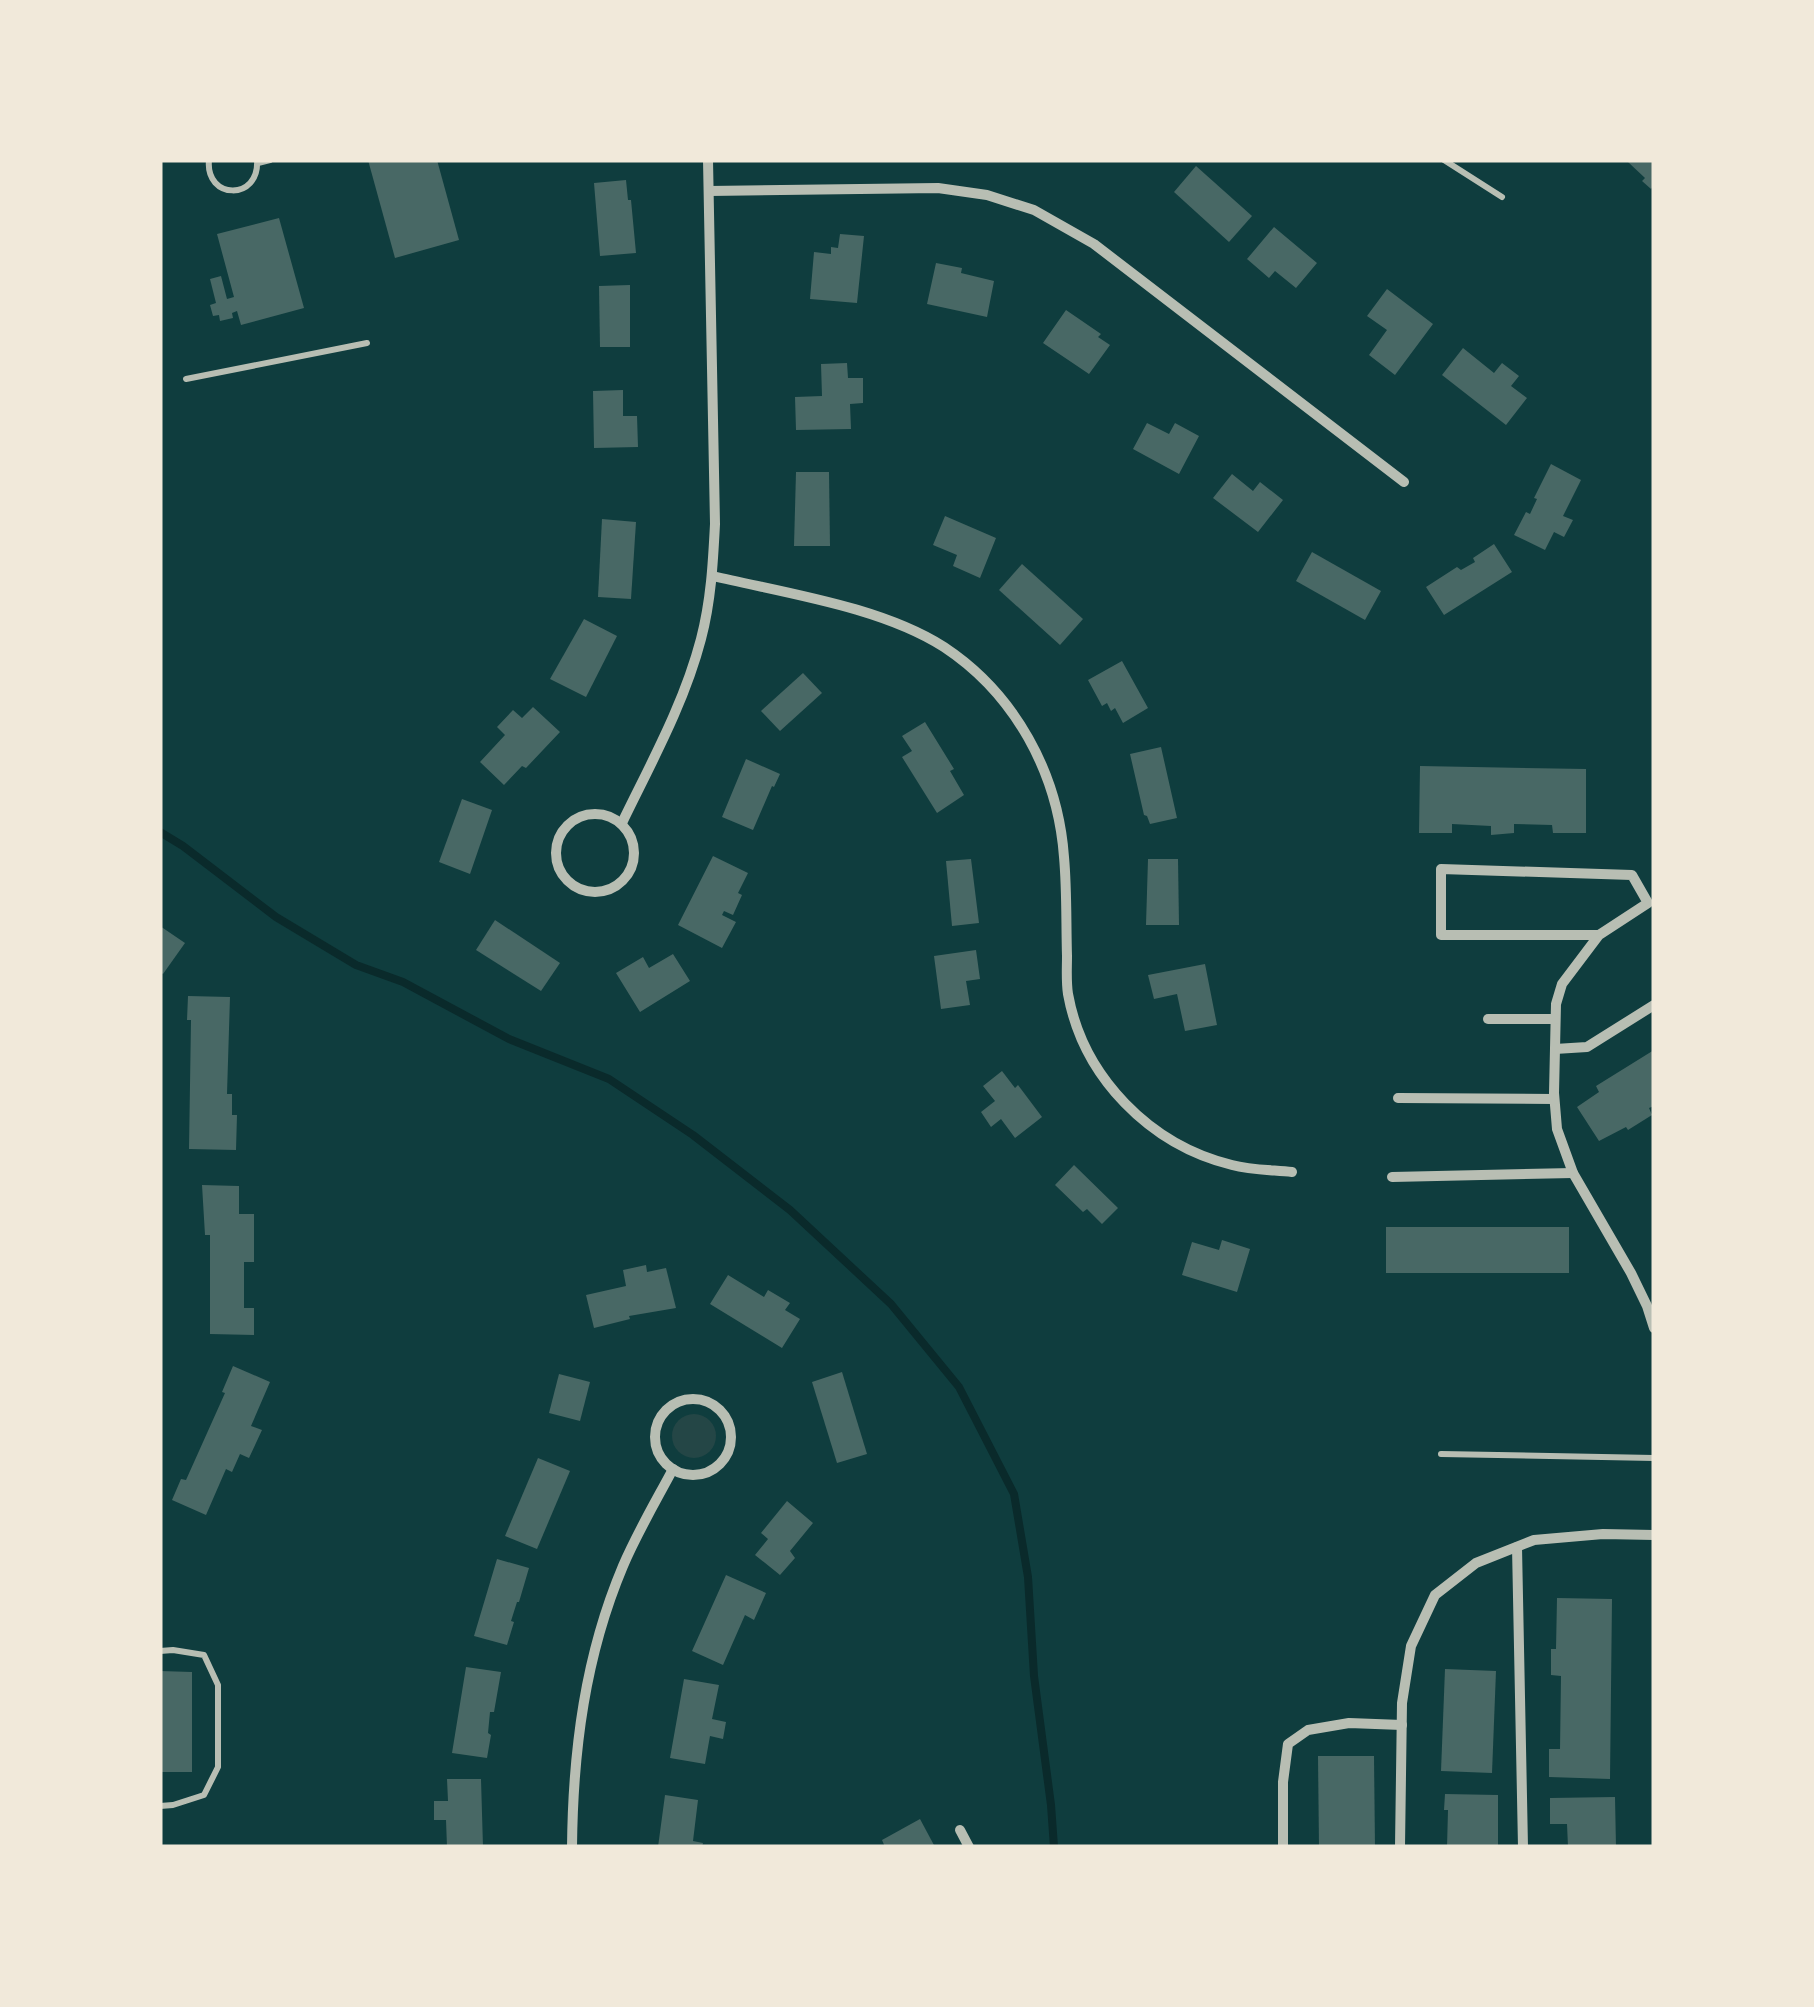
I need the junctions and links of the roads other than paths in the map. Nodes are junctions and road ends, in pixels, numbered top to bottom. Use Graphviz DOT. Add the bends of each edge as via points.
graph roads {
  1 [pos="209,160"];
  2 [pos="270,160"];
  3 [pos="708,160"];
  4 [pos="1444,160"];
  5 [pos="257,161"];
  6 [pos="709,191"];
  7 [pos="1502,197"];
  8 [pos="367,343"];
  9 [pos="186,379"];
  10 [pos="1404,482"];
  11 [pos="712,576"];
  12 [pos="622,824"];
  13 [pos="1599,934"];
  14 [pos="1654,1005"];
  15 [pos="1488,1019"];
  16 [pos="1555,1019"];
  17 [pos="1555,1049"];
  18 [pos="1398,1098"];
  19 [pos="1554,1100"];
  20 [pos="1292,1172"];
  21 [pos="1573,1173"];
  22 [pos="1392,1177"];
  23 [pos="1654,1328"];
  24 [pos="1442,1454"];
  25 [pos="1654,1458"];
  26 [pos="673,1469"];
  27 [pos="1654,1535"];
  28 [pos="1517,1547"];
  29 [pos="160,1651"];
  30 [pos="1402,1725"];
  31 [pos="160,1806"];
  32 [pos="960,1830"];
  33 [pos="572,1847"];
  34 [pos="970,1847"];
  35 [pos="1282,1847"];
  36 [pos="1400,1847"];
  37 [pos="1523,1847"];
  1 -- 5 [label="lane" via="216,184 232,191 254,180"];
  2 -- 5 [label="lane"];
  3 -- 6 [label="street"];
  4 -- 7 [label="lane"];
  6 -- 10 [label="street" via="938,188 1034,210 1094,244"];
  6 -- 11 [label="street"];
  8 -- 9 [label="lane"];
  11 -- 12 [label="street" via="683,696"];
  11 -- 20 [label="street" via="895,622 944,648 990,686 1029,737 1056,801 1068,991 1097,1070 1134,1114 1180,1145 1232,1165"];
  12 -- 12 [label="street" via="635,856 625,879 592,892 569,882 556,859 571,822 596,814"];
  13 -- 13 [label="street" via="1648,903 1632,875 1441,869 1441,935"];
  13 -- 16 [label="street" via="1562,984"];
  14 -- 17 [label="street" via="1586,1047"];
  15 -- 16 [label="street"];
  16 -- 17 [label="street"];
  17 -- 19 [label="street"];
  18 -- 19 [label="street"];
  19 -- 21 [label="street"];
  21 -- 22 [label="street"];
  21 -- 23 [label="street" via="1631,1273"];
  24 -- 25 [label="lane"];
  26 -- 26 [label="street" via="706,1474 725,1458 732,1434 712,1403 687,1399 658,1421 656,1446"];
  26 -- 33 [label="street" via="623,1566 596,1640 580,1717"];
  27 -- 28 [label="street" via="1602,1534"];
  28 -- 30 [label="street" via="1476,1563 1435,1596 1411,1646"];
  28 -- 37 [label="street"];
  29 -- 31 [label="lane" via="204,1655 218,1685 218,1767 204,1795"];
  30 -- 35 [label="street" via="1308,1730 1288,1744"];
  30 -- 36 [label="street"];
  32 -- 34 [label="street"];
}
